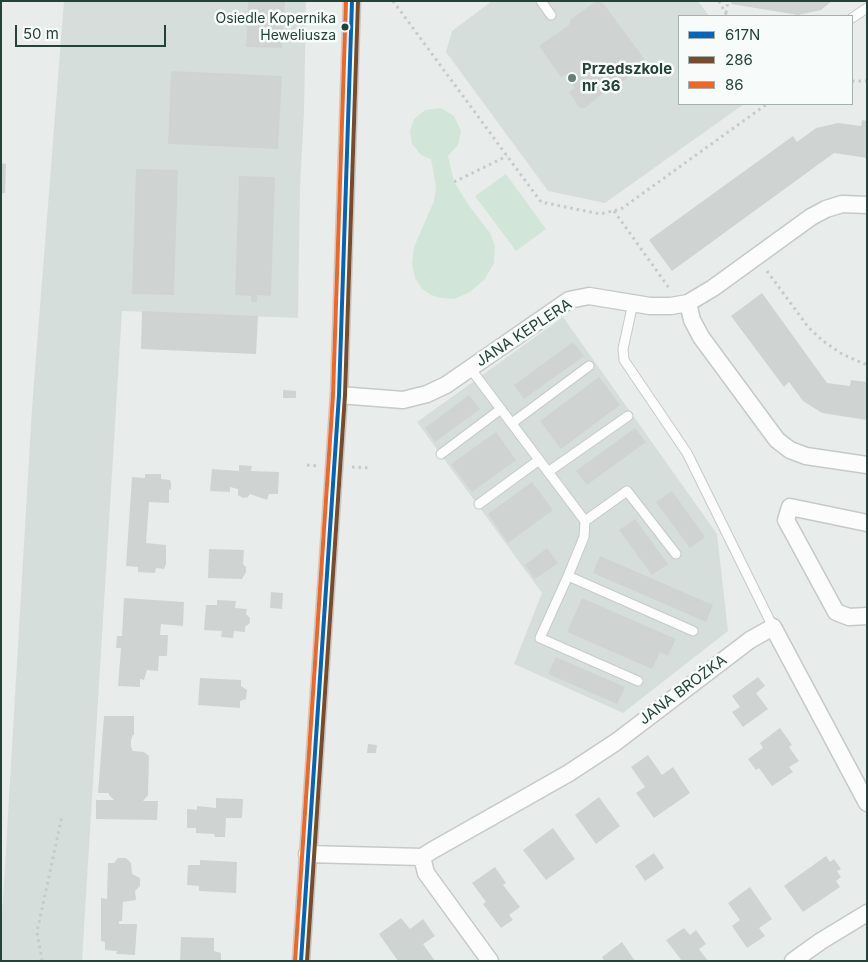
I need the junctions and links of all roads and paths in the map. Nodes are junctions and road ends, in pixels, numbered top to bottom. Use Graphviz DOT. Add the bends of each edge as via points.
graph roads {
  1 [pos="352,1"];
  2 [pos="394,1"];
  3 [pos="541,1"];
  4 [pos="719,1"];
  5 [pos="728,1"];
  6 [pos="867,8"];
  7 [pos="551,15"];
  8 [pos="727,15"];
  9 [pos="853,17"];
  10 [pos="853,81"];
  11 [pos="867,81"];
  12 [pos="766,105"];
  13 [pos="507,156"];
  14 [pos="454,182"];
  15 [pos="867,205"];
  16 [pos="614,211"];
  17 [pos="756,257"];
  18 [pos="672,293"];
  19 [pos="633,303"];
  20 [pos="688,303"];
  21 [pos="867,365"];
  22 [pos="589,366"];
  23 [pos="470,368"];
  24 [pos="340,395"];
  25 [pos="501,409"];
  26 [pos="628,416"];
  27 [pos="512,423"];
  28 [pos="441,454"];
  29 [pos="539,460"];
  30 [pos="867,466"];
  31 [pos="548,472"];
  32 [pos="479,504"];
  33 [pos="585,521"];
  34 [pos="867,523"];
  35 [pos="676,554"];
  36 [pos="568,576"];
  37 [pos="867,616"];
  38 [pos="773,627"];
  39 [pos="693,631"];
  40 [pos="638,681"];
  41 [pos="867,803"];
  42 [pos="62,816"];
  43 [pos="307,854"];
  44 [pos="422,857"];
  45 [pos="867,913"];
  46 [pos="42,961"];
  47 [pos="300,961"];
  48 [pos="490,961"];
  49 [pos="793,961"];
  1 -- 24 [label="street"];
  2 -- 13 [label="path"];
  3 -- 7 [label="lane"];
  4 -- 8 [label="path"];
  5 -- 8 [label="path"];
  6 -- 9 [label="lane"];
  10 -- 11 [label="path"];
  12 -- 16 [label="path"];
  13 -- 14 [label="path"];
  13 -- 16 [label="path" via="541,202 600,214"];
  15 -- 17 [label="street, JANA KEPLERA" via="842,204 826,209"];
  16 -- 18 [label="path"];
  17 -- 20 [label="street, JANA KEPLERA"];
  17 -- 21 [label="path" via="816,334 842,354"];
  19 -- 20 [label="street, JANA KEPLERA" via="650,306"];
  19 -- 23 [label="street, JANA KEPLERA" via="589,296 569,300"];
  19 -- 38 [label="lane" via="623,349 624,360 687,453"];
  20 -- 30 [label="street" via="700,337 777,440 806,456"];
  22 -- 27 [label="lane"];
  23 -- 24 [label="street, JANA KEPLERA" via="427,394 403,400"];
  23 -- 25 [label="lane"];
  24 -- 43 [label="street"];
  25 -- 27 [label="lane"];
  25 -- 28 [label="lane"];
  26 -- 31 [label="lane"];
  27 -- 29 [label="lane"];
  29 -- 31 [label="lane"];
  29 -- 32 [label="lane"];
  31 -- 33 [label="lane"];
  33 -- 35 [label="lane" via="627,490"];
  33 -- 36 [label="lane" via="584,537"];
  34 -- 37 [label="street" via="790,507 786,520 836,612 849,617"];
  36 -- 39 [label="lane"];
  36 -- 40 [label="lane" via="540,638"];
  38 -- 41 [label="street"];
  38 -- 44 [label="street, JANA BROŻKA" via="750,640 616,742 569,773"];
  42 -- 46 [label="path" via="37,932"];
  43 -- 44 [label="street"];
  43 -- 47 [label="street"];
  44 -- 48 [label="street" via="426,873"];
  45 -- 49 [label="street"];
}
